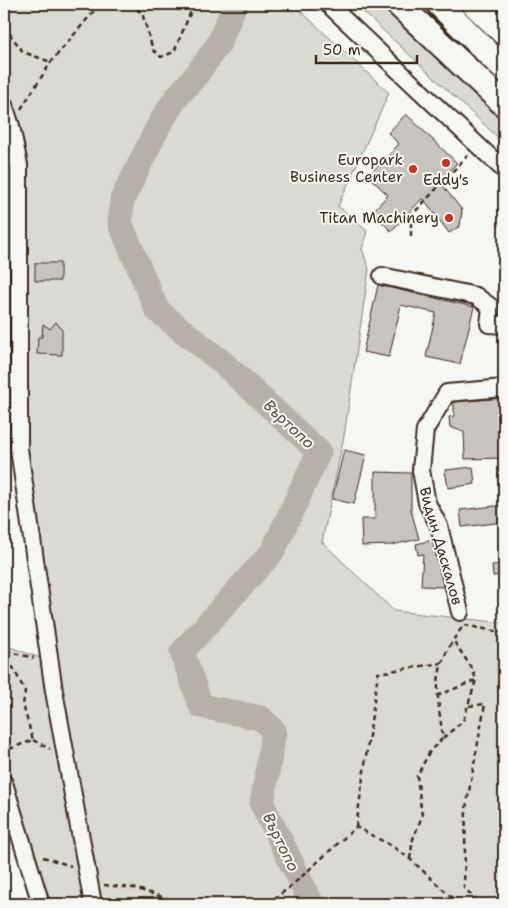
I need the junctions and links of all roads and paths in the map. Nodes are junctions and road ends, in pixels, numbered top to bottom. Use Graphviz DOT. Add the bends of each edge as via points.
graph roads {
  1 [pos="5,4"];
  2 [pos="100,4"];
  3 [pos="105,4"];
  4 [pos="129,4"];
  5 [pos="194,4"];
  6 [pos="328,4"];
  7 [pos="398,4"];
  8 [pos="439,4"];
  9 [pos="474,4"];
  10 [pos="4,10"];
  11 [pos="4,26"];
  12 [pos="504,33"];
  13 [pos="52,62"];
  14 [pos="504,68"];
  15 [pos="504,104"];
  16 [pos="4,105"];
  17 [pos="11,126"];
  18 [pos="457,166"];
  19 [pos="504,170"];
  20 [pos="411,236"];
  21 [pos="382,276"];
  22 [pos="11,314"];
  23 [pos="504,325"];
  24 [pos="4,331"];
  25 [pos="504,388"];
  26 [pos="460,612"];
  27 [pos="504,633"];
  28 [pos="453,639"];
  29 [pos="5,651"];
  30 [pos="50,661"];
  31 [pos="441,663"];
  32 [pos="476,680"];
  33 [pos="437,696"];
  34 [pos="469,706"];
  35 [pos="443,738"];
  36 [pos="4,751"];
  37 [pos="4,783"];
  38 [pos="356,826"];
  39 [pos="410,859"];
  40 [pos="41,904"];
  41 [pos="93,904"];
  42 [pos="266,904"];
  43 [pos="458,904"];
  44 [pos="481,904"];
  1 -- 10 [label="path"];
  2 -- 3 [label="path"];
  2 -- 13 [label="path"];
  4 -- 5 [label="path" via="142,14 154,50 162,57 174,52"];
  6 -- 19 [label="street"];
  7 -- 15 [label="highway"];
  8 -- 14 [label="highway"];
  9 -- 12 [label="highway"];
  11 -- 13 [label="path" via="23,52"];
  13 -- 17 [label="path"];
  16 -- 17 [label="street"];
  17 -- 22 [label="street" via="19,165 18,297"];
  18 -- 20 [label="path" via="410,216"];
  21 -- 23 [label="street" via="476,296 491,307 489,324"];
  22 -- 24 [label="street"];
  22 -- 30 [label="street" via="19,449"];
  25 -- 26 [label="street, Видин Даскалов" via="447,393 425,430 421,470 427,503 439,526"];
  27 -- 28 [label="path" via="464,626"];
  28 -- 31 [label="path"];
  28 -- 32 [label="path"];
  29 -- 30 [label="path"];
  29 -- 36 [label="path" via="25,691 23,705 34,740"];
  30 -- 41 [label="street"];
  31 -- 33 [label="path"];
  31 -- 38 [label="path" via="378,673"];
  32 -- 33 [label="path"];
  32 -- 34 [label="path"];
  33 -- 35 [label="path"];
  34 -- 35 [label="path" via="463,721"];
  34 -- 44 [label="path" via="485,704 466,808 464,888"];
  35 -- 39 [label="path" via="430,751 417,776 422,816"];
  37 -- 40 [label="street"];
  38 -- 39 [label="path"];
  38 -- 42 [label="path" via="289,888"];
  39 -- 43 [label="path"];
}
